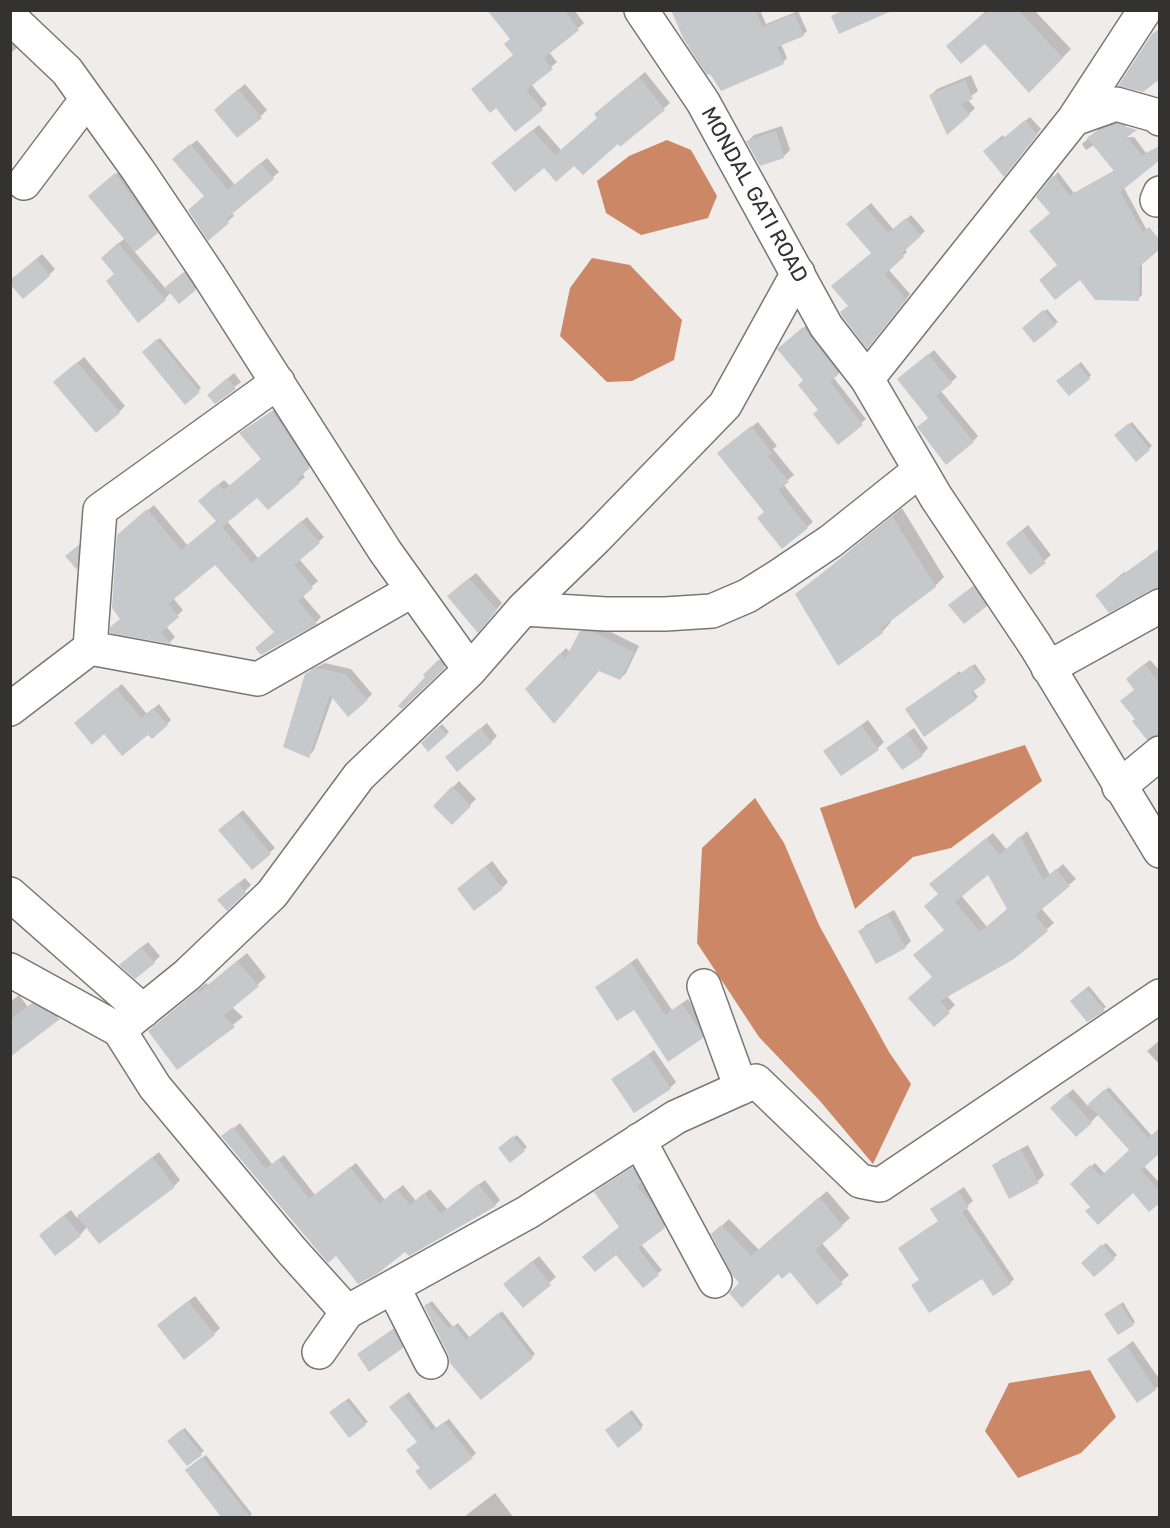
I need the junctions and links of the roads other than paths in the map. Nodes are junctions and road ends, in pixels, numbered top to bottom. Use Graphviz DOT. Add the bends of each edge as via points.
graph roads {
  1 [pos="641,10"];
  2 [pos="1145,10"];
  3 [pos="10,17"];
  4 [pos="87,99"];
  5 [pos="1074,119"];
  6 [pos="1160,120"];
  7 [pos="24,183"];
  8 [pos="798,273"];
  9 [pos="867,379"];
  10 [pos="278,382"];
  11 [pos="920,470"];
  12 [pos="413,590"];
  13 [pos="1160,606"];
  14 [pos="523,609"];
  15 [pos="90,648"];
  16 [pos="1048,668"];
  17 [pos="470,670"];
  18 [pos="10,709"];
  19 [pos="1160,753"];
  20 [pos="1119,787"];
  21 [pos="1160,851"];
  22 [pos="10,894"];
  23 [pos="10,970"];
  24 [pos="704,986"];
  25 [pos="1160,996"];
  26 [pos="131,1020"];
  27 [pos="741,1088"];
  28 [pos="639,1140"];
  29 [pos="715,1281"];
  30 [pos="393,1287"];
  31 [pos="347,1312"];
  32 [pos="319,1352"];
  33 [pos="431,1362"];
  1 -- 8 [label="street, MONDAL GATI ROAD" via="703,102"];
  2 -- 5 [label="street"];
  3 -- 4 [label="street" via="66,70"];
  4 -- 7 [label="street"];
  4 -- 10 [label="street"];
  5 -- 6 [label="street" via="1116,104"];
  5 -- 9 [label="street"];
  8 -- 9 [label="street, MONDAL GATI ROAD" via="826,326"];
  8 -- 14 [label="street" via="725,405"];
  9 -- 11 [label="street, MONDAL GATI ROAD"];
  10 -- 12 [label="street"];
  10 -- 15 [label="street" via="100,510"];
  11 -- 14 [label="street" via="831,541 747,596 712,611 606,614"];
  11 -- 16 [label="street, MONDAL GATI ROAD"];
  12 -- 15 [label="street" via="258,679"];
  12 -- 17 [label="street"];
  13 -- 16 [label="street"];
  14 -- 17 [label="street"];
  15 -- 18 [label="street"];
  16 -- 20 [label="street, MONDAL GATI ROAD"];
  17 -- 26 [label="street" via="359,776 272,894 187,975"];
  19 -- 20 [label="street"];
  20 -- 21 [label="street, MONDAL GATI ROAD"];
  22 -- 26 [label="street"];
  23 -- 26 [label="street"];
  24 -- 27 [label="street"];
  25 -- 27 [label="street" via="880,1185 860,1181 756,1081"];
  26 -- 31 [label="street" via="155,1087"];
  27 -- 28 [label="street" via="676,1117"];
  28 -- 29 [label="street"];
  28 -- 30 [label="street" via="528,1212"];
  30 -- 31 [label="street"];
  30 -- 33 [label="street"];
  31 -- 32 [label="street"];
}
